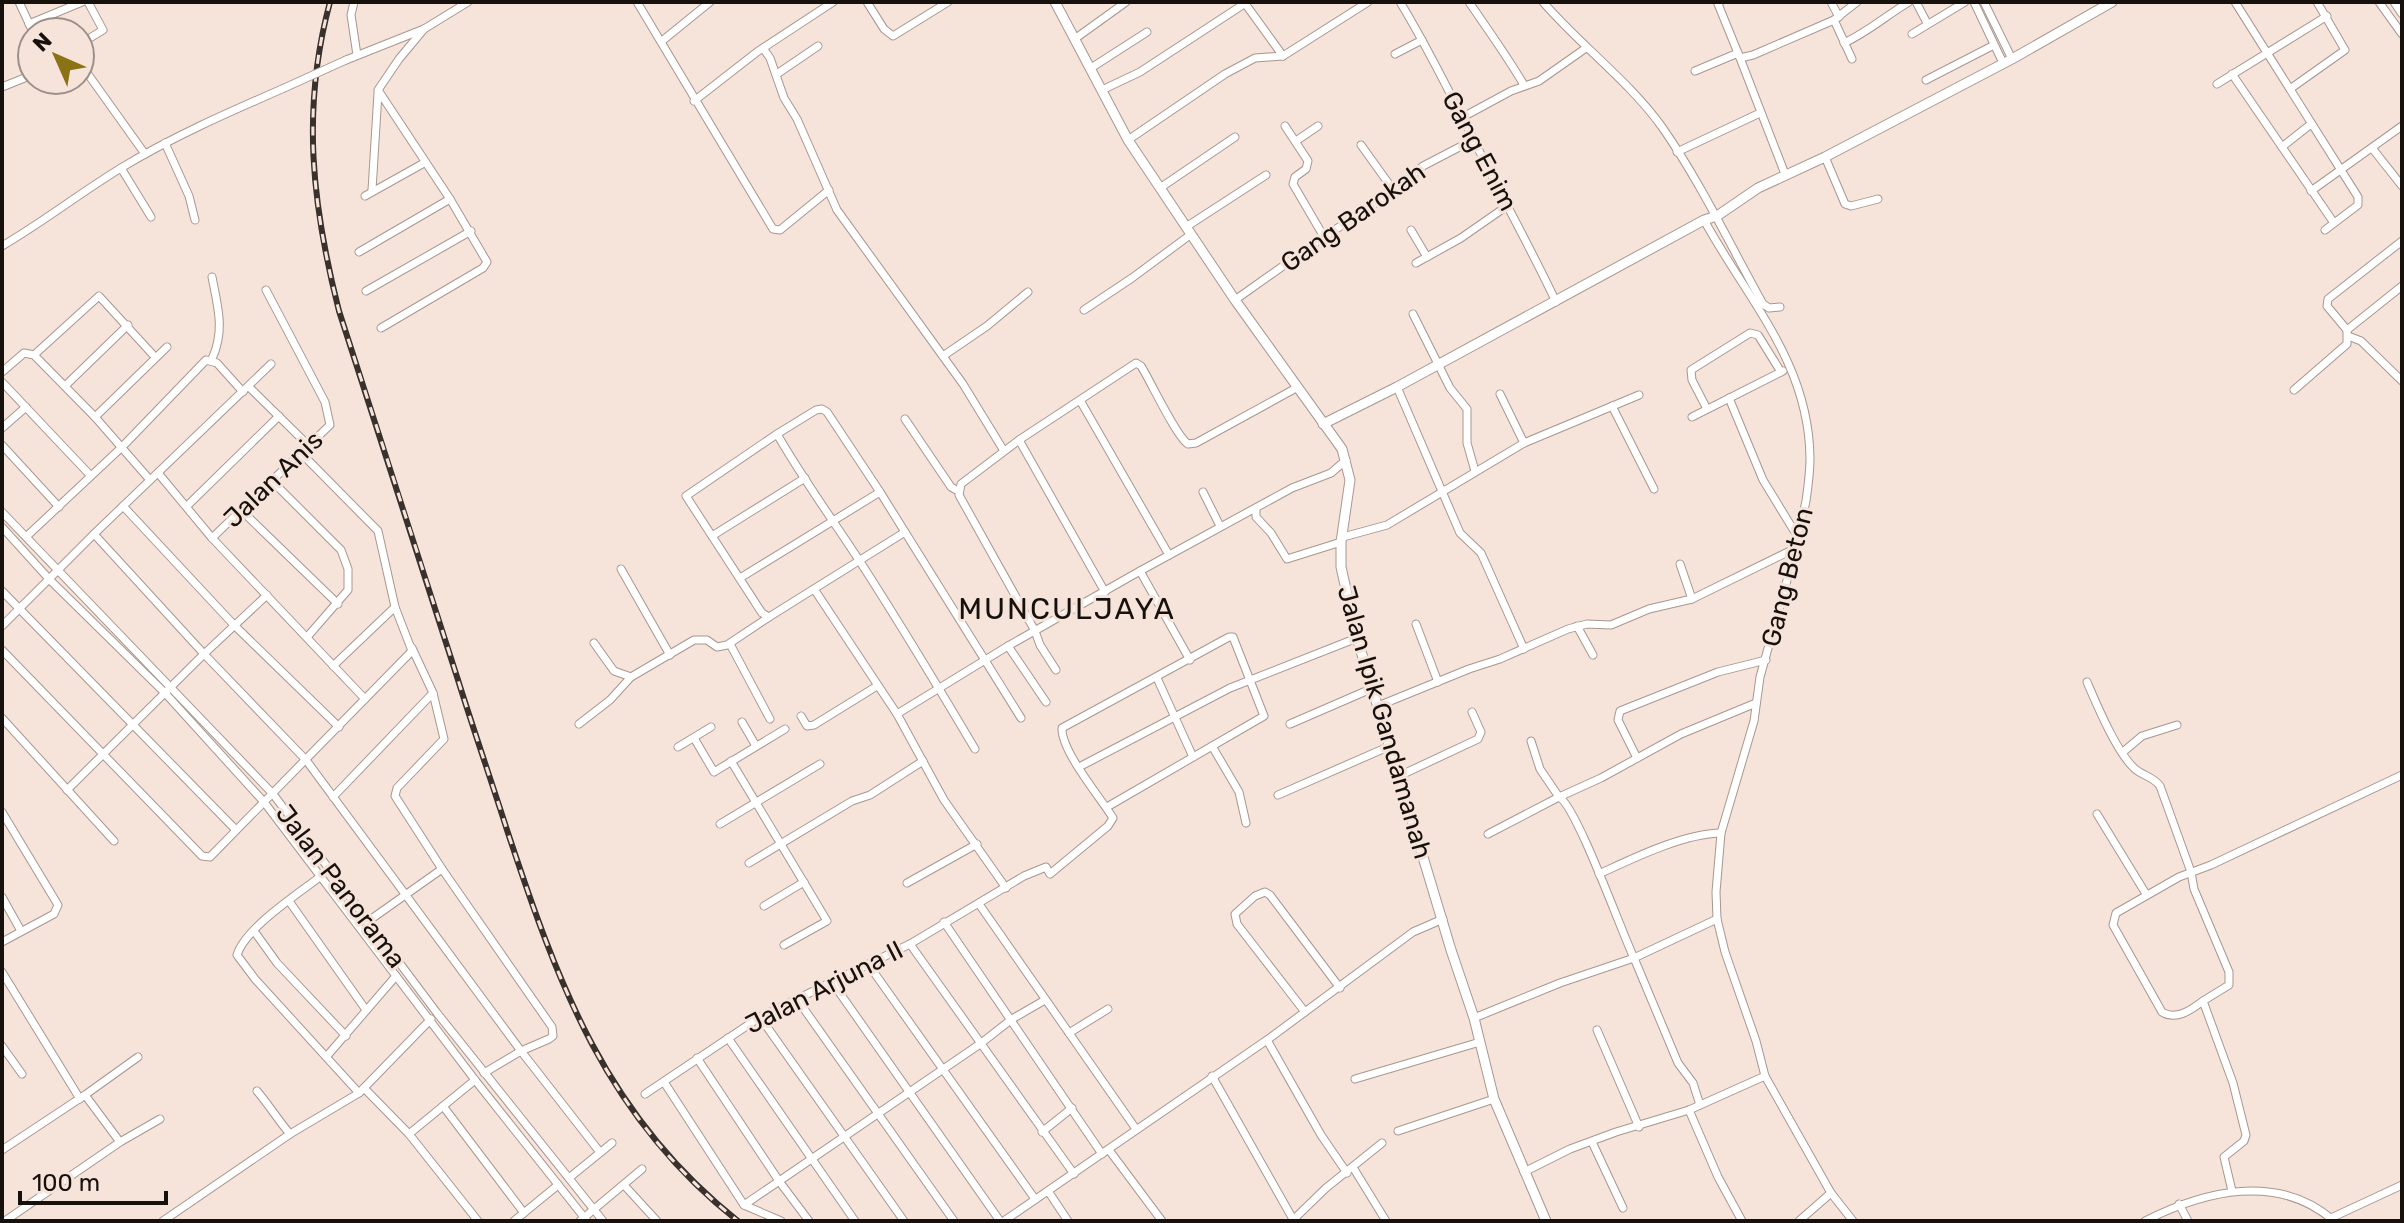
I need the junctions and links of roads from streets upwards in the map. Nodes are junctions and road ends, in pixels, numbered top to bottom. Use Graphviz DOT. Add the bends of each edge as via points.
graph roads {
  1 [pos="82,2"];
  2 [pos="88,2"];
  3 [pos="354,2"];
  4 [pos="468,2"];
  5 [pos="637,2"];
  6 [pos="710,2"];
  7 [pos="833,2"];
  8 [pos="867,2"];
  9 [pos="948,2"];
  10 [pos="1055,2"];
  11 [pos="1126,2"];
  12 [pos="1368,2"];
  13 [pos="1400,2"];
  14 [pos="1469,2"];
  15 [pos="1543,2"];
  16 [pos="1831,2"];
  17 [pos="1857,2"];
  18 [pos="1909,2"];
  19 [pos="1916,2"];
  20 [pos="1965,2"];
  21 [pos="1974,2"];
  22 [pos="1984,2"];
  23 [pos="2112,2"];
  24 [pos="2235,2"];
  25 [pos="2317,2"];
  26 [pos="2379,2"];
  27 [pos="2394,2"];
  28 [pos="1244,3"];
  29 [pos="1719,3"];
  30 [pos="2402,14"];
  31 [pos="55,16"];
  32 [pos="2327,16"];
  33 [pos="1836,19"];
  34 [pos="1927,23"];
  35 [pos="424,29"];
  36 [pos="1147,32"];
  37 [pos="1912,34"];
  38 [pos="2402,34"];
  39 [pos="96,35"];
  40 [pos="1076,38"];
  41 [pos="1422,40"];
  42 [pos="662,41"];
  43 [pos="1844,43"];
  44 [pos="1994,45"];
  45 [pos="818,46"];
  46 [pos="763,48"];
  47 [pos="1584,50"];
  48 [pos="1395,54"];
  49 [pos="357,55"];
  50 [pos="1739,55"];
  51 [pos="2267,55"];
  52 [pos="1283,56"];
  53 [pos="1852,59"];
  54 [pos="2011,59"];
  55 [pos="1091,68"];
  56 [pos="1695,71"];
  57 [pos="777,74"];
  58 [pos="2232,74"];
  59 [pos="1926,80"];
  60 [pos="2217,84"];
  61 [pos="96,85"];
  62 [pos="1524,85"];
  63 [pos="2290,89"];
  64 [pos="378,90"];
  65 [pos="1102,90"];
  66 [pos="694,101"];
  67 [pos="1760,113"];
  68 [pos="1463,117"];
  69 [pos="2311,124"];
  70 [pos="1285,126"];
  71 [pos="1318,126"];
  72 [pos="2402,126"];
  73 [pos="1235,137"];
  74 [pos="1128,140"];
  75 [pos="1473,140"];
  76 [pos="1296,141"];
  77 [pos="165,143"];
  78 [pos="1361,145"];
  79 [pos="2282,147"];
  80 [pos="2372,148"];
  81 [pos="1677,152"];
  82 [pos="145,154"];
  83 [pos="1825,157"];
  84 [pos="424,163"];
  85 [pos="121,168"];
  86 [pos="2341,170"];
  87 [pos="1785,174"];
  88 [pos="1266,175"];
  89 [pos="2399,175"];
  90 [pos="2402,186"];
  91 [pos="1160,188"];
  92 [pos="372,190"];
  93 [pos="829,190"];
  94 [pos="1394,191"];
  95 [pos="2311,191"];
  96 [pos="365,196"];
  97 [pos="450,199"];
  98 [pos="1878,199"];
  99 [pos="1507,206"];
  100 [pos="1717,216"];
  101 [pos="151,217"];
  102 [pos="195,220"];
  103 [pos="1704,220"];
  104 [pos="2334,223"];
  105 [pos="1411,230"];
  106 [pos="2325,230"];
  107 [pos="471,231"];
  108 [pos="1188,231"];
  109 [pos="1324,237"];
  110 [pos="2402,241"];
  111 [pos="2,246"];
  112 [pos="359,252"];
  113 [pos="1427,257"];
  114 [pos="1416,263"];
  115 [pos="212,277"];
  116 [pos="2402,286"];
  117 [pos="266,290"];
  118 [pos="366,291"];
  119 [pos="1028,292"];
  120 [pos="1235,300"];
  121 [pos="1556,302"];
  122 [pos="1780,307"];
  123 [pos="1084,310"];
  124 [pos="1413,314"];
  125 [pos="128,325"];
  126 [pos="381,328"];
  127 [pos="2348,333"];
  128 [pos="167,347"];
  129 [pos="34,355"];
  130 [pos="943,356"];
  131 [pos="155,357"];
  132 [pos="212,359"];
  133 [pos="271,364"];
  134 [pos="1438,365"];
  135 [pos="1790,367"];
  136 [pos="2,372"];
  137 [pos="1781,372"];
  138 [pos="2402,381"];
  139 [pos="2,382"];
  140 [pos="65,386"];
  141 [pos="1298,387"];
  142 [pos="1397,387"];
  143 [pos="246,390"];
  144 [pos="2294,390"];
  145 [pos="1500,394"];
  146 [pos="1639,395"];
  147 [pos="1729,398"];
  148 [pos="1081,402"];
  149 [pos="1612,406"];
  150 [pos="26,407"];
  151 [pos="1707,409"];
  152 [pos="279,416"];
  153 [pos="95,417"];
  154 [pos="1692,417"];
  155 [pos="905,419"];
  156 [pos="1323,424"];
  157 [pos="2,428"];
  158 [pos="777,434"];
  159 [pos="1019,440"];
  160 [pos="1524,443"];
  161 [pos="2,445"];
  162 [pos="308,445"];
  163 [pos="122,447"];
  164 [pos="1004,451"];
  165 [pos="301,453"];
  166 [pos="1346,460"];
  167 [pos="1475,471"];
  168 [pos="158,473"];
  169 [pos="90,475"];
  170 [pos="805,478"];
  171 [pos="150,480"];
  172 [pos="272,481"];
  173 [pos="1654,489"];
  174 [pos="958,491"];
  175 [pos="880,492"];
  176 [pos="1203,492"];
  177 [pos="1442,492"];
  178 [pos="123,506"];
  179 [pos="187,506"];
  180 [pos="59,507"];
  181 [pos="1256,508"];
  182 [pos="242,511"];
  183 [pos="2,512"];
  184 [pos="833,520"];
  185 [pos="1220,526"];
  186 [pos="2,527"];
  187 [pos="905,532"];
  188 [pos="94,534"];
  189 [pos="1796,534"];
  190 [pos="27,536"];
  191 [pos="712,536"];
  192 [pos="212,538"];
  193 [pos="1342,539"];
  194 [pos="1796,548"];
  195 [pos="1169,555"];
  196 [pos="859,560"];
  197 [pos="1680,564"];
  198 [pos="59,569"];
  199 [pos="621,569"];
  200 [pos="1140,571"];
  201 [pos="740,578"];
  202 [pos="50,580"];
  203 [pos="814,589"];
  204 [pos="2,591"];
  205 [pos="1105,592"];
  206 [pos="267,595"];
  207 [pos="1692,599"];
  208 [pos="338,604"];
  209 [pos="395,607"];
  210 [pos="20,609"];
  211 [pos="769,617"];
  212 [pos="1416,624"];
  213 [pos="234,625"];
  214 [pos="2,626"];
  215 [pos="1577,626"];
  216 [pos="1035,631"];
  217 [pos="308,636"];
  218 [pos="1357,638"];
  219 [pos="594,643"];
  220 [pos="730,644"];
  221 [pos="1008,646"];
  222 [pos="412,648"];
  223 [pos="1524,649"];
  224 [pos="2,650"];
  225 [pos="204,654"];
  226 [pos="670,655"];
  227 [pos="1593,655"];
  228 [pos="985,660"];
  229 [pos="1190,660"];
  230 [pos="1766,660"];
  231 [pos="333,666"];
  232 [pos="1056,670"];
  233 [pos="631,677"];
  234 [pos="1157,678"];
  235 [pos="1249,680"];
  236 [pos="1438,682"];
  237 [pos="2087,682"];
  238 [pos="877,686"];
  239 [pos="1373,688"];
  240 [pos="939,689"];
  241 [pos="168,690"];
  242 [pos="433,693"];
  243 [pos="365,699"];
  244 [pos="1046,702"];
  245 [pos="1756,703"];
  246 [pos="1378,706"];
  247 [pos="1472,712"];
  248 [pos="897,714"];
  249 [pos="801,716"];
  250 [pos="1173,716"];
  251 [pos="2,718"];
  252 [pos="1021,718"];
  253 [pos="770,719"];
  254 [pos="742,722"];
  255 [pos="134,723"];
  256 [pos="579,724"];
  257 [pos="1290,724"];
  258 [pos="2177,725"];
  259 [pos="339,727"];
  260 [pos="711,727"];
  261 [pos="785,729"];
  262 [pos="694,738"];
  263 [pos="1531,741"];
  264 [pos="756,746"];
  265 [pos="1212,746"];
  266 [pos="1390,746"];
  267 [pos="678,747"];
  268 [pos="975,749"];
  269 [pos="2123,752"];
  270 [pos="103,754"];
  271 [pos="1193,757"];
  272 [pos="1637,758"];
  273 [pos="306,760"];
  274 [pos="731,761"];
  275 [pos="923,761"];
  276 [pos="820,764"];
  277 [pos="1079,767"];
  278 [pos="2402,775"];
  279 [pos="1399,776"];
  280 [pos="67,790"];
  281 [pos="273,794"];
  282 [pos="1278,795"];
  283 [pos="333,797"];
  284 [pos="1559,797"];
  285 [pos="264,802"];
  286 [pos="756,803"];
  287 [pos="1107,807"];
  288 [pos="2,812"];
  289 [pos="2097,814"];
  290 [pos="1246,823"];
  291 [pos="720,824"];
  292 [pos="236,830"];
  293 [pos="1721,833"];
  294 [pos="1488,834"];
  295 [pos="114,841"];
  296 [pos="781,844"];
  297 [pos="977,844"];
  298 [pos="749,863"];
  299 [pos="442,869"];
  300 [pos="2191,872"];
  301 [pos="1599,874"];
  302 [pos="321,876"];
  303 [pos="804,882"];
  304 [pos="907,883"];
  305 [pos="1006,888"];
  306 [pos="406,893"];
  307 [pos="2146,894"];
  308 [pos="2,897"];
  309 [pos="289,901"];
  310 [pos="979,904"];
  311 [pos="764,906"];
  312 [pos="1443,919"];
  313 [pos="1717,919"];
  314 [pos="367,922"];
  315 [pos="944,922"];
  316 [pos="21,931"];
  317 [pos="254,931"];
  318 [pos="2,942"];
  319 [pos="910,944"];
  320 [pos="784,945"];
  321 [pos="1634,958"];
  322 [pos="868,964"];
  323 [pos="2,972"];
  324 [pos="396,976"];
  325 [pos="832,982"];
  326 [pos="1340,988"];
  327 [pos="797,999"];
  328 [pos="1045,1000"];
  329 [pos="2203,1001"];
  330 [pos="1108,1009"];
  331 [pos="366,1010"];
  332 [pos="1305,1012"];
  333 [pos="434,1016"];
  334 [pos="760,1017"];
  335 [pos="1474,1018"];
  336 [pos="1012,1019"];
  337 [pos="1597,1030"];
  338 [pos="1069,1033"];
  339 [pos="346,1036"];
  340 [pos="728,1038"];
  341 [pos="1267,1040"];
  342 [pos="1480,1042"];
  343 [pos="980,1044"];
  344 [pos="2,1046"];
  345 [pos="521,1051"];
  346 [pos="5,1056"];
  347 [pos="327,1056"];
  348 [pos="138,1057"];
  349 [pos="697,1058"];
  350 [pos="943,1070"];
  351 [pos="484,1073"];
  352 [pos="22,1074"];
  353 [pos="1212,1076"];
  354 [pos="1765,1076"];
  355 [pos="1355,1079"];
  356 [pos="475,1080"];
  357 [pos="664,1082"];
  358 [pos="257,1091"];
  359 [pos="362,1091"];
  360 [pos="909,1091"];
  361 [pos="645,1094"];
  362 [pos="82,1097"];
  363 [pos="1494,1099"];
  364 [pos="1700,1105"];
  365 [pos="443,1106"];
  366 [pos="1072,1108"];
  367 [pos="1689,1110"];
  368 [pos="877,1113"];
  369 [pos="160,1119"];
  370 [pos="1639,1127"];
  371 [pos="1136,1129"];
  372 [pos="1398,1131"];
  373 [pos="1042,1132"];
  374 [pos="290,1134"];
  375 [pos="409,1134"];
  376 [pos="845,1136"];
  377 [pos="120,1142"];
  378 [pos="1592,1142"];
  379 [pos="612,1143"];
  380 [pos="1382,1143"];
  381 [pos="2,1150"];
  382 [pos="599,1151"];
  383 [pos="1106,1152"];
  384 [pos="812,1158"];
  385 [pos="642,1169"];
  386 [pos="1350,1171"];
  387 [pos="1524,1172"];
  388 [pos="1074,1174"];
  389 [pos="569,1178"];
  390 [pos="779,1181"];
  391 [pos="558,1185"];
  392 [pos="624,1185"];
  393 [pos="2402,1185"];
  394 [pos="1048,1191"];
  395 [pos="2232,1191"];
  396 [pos="1831,1193"];
  397 [pos="1035,1199"];
  398 [pos="744,1205"];
  399 [pos="2181,1206"];
  400 [pos="1623,1208"];
  401 [pos="595,1209"];
  402 [pos="524,1213"];
  403 [pos="1015,1213"];
  404 [pos="2333,1219"];
  405 [pos="584,1220"];
  406 [pos="1294,1220"];
  407 [pos="2187,1220"];
  408 [pos="5,1221"];
  409 [pos="163,1221"];
  410 [pos="478,1221"];
  411 [pos="514,1221"];
  412 [pos="603,1221"];
  413 [pos="657,1221"];
  414 [pos="781,1221"];
  415 [pos="809,1221"];
  416 [pos="855,1221"];
  417 [pos="904,1221"];
  418 [pos="954,1221"];
  419 [pos="1002,1221"];
  420 [pos="1020,1221"];
  421 [pos="1068,1221"];
  422 [pos="1162,1221"];
  423 [pos="1386,1221"];
  424 [pos="1546,1221"];
  425 [pos="1742,1221"];
  426 [pos="1799,1221"];
  427 [pos="1853,1221"];
  428 [pos="2145,1221"];
  1 -- 31 [label="street"];
  2 -- 39 [label="street" via="104,27"];
  3 -- 49 [label="street"];
  4 -- 35 [label="street"];
  5 -- 42 [label="street"];
  6 -- 42 [label="street"];
  7 -- 46 [label="street"];
  8 -- 9 [label="street" via="893,36"];
  10 -- 40 [label="street, Jalan Ipik Gandamanah"];
  11 -- 40 [label="street"];
  12 -- 52 [label="street"];
  13 -- 41 [label="street, Gang Enim"];
  14 -- 62 [label="street"];
  15 -- 47 [label="street"];
  16 -- 33 [label="street"];
  17 -- 33 [label="street"];
  18 -- 43 [label="street"];
  19 -- 34 [label="street"];
  20 -- 34 [label="street"];
  21 -- 44 [label="street"];
  22 -- 54 [label="street"];
  23 -- 54 [label="street"];
  24 -- 51 [label="street"];
  25 -- 32 [label="street"];
  26 -- 38 [label="street"];
  27 -- 30 [label="street"];
  28 -- 52 [label="street"];
  28 -- 65 [label="street" via="1140,72"];
  29 -- 50 [label="street"];
  32 -- 51 [label="street"];
  32 -- 63 [label="street" via="2345,50"];
  33 -- 43 [label="street"];
  33 -- 50 [label="street" via="1753,55"];
  34 -- 37 [label="street"];
  35 -- 49 [label="street"];
  35 -- 64 [label="street"];
  36 -- 55 [label="street"];
  40 -- 55 [label="street, Jalan Ipik Gandamanah"];
  41 -- 48 [label="street"];
  41 -- 68 [label="street, Gang Enim"];
  42 -- 66 [label="street"];
  43 -- 53 [label="street"];
  44 -- 54 [label="street"];
  44 -- 59 [label="street"];
  45 -- 57 [label="street"];
  46 -- 57 [label="street"];
  46 -- 66 [label="street"];
  47 -- 62 [label="street" via="1539,81"];
  47 -- 81 [label="street" via="1636,96"];
  49 -- 77 [label="street, bridge"];
  50 -- 56 [label="street"];
  50 -- 67 [label="street"];
  51 -- 58 [label="street"];
  51 -- 63 [label="street"];
  52 -- 74 [label="street" via="1248,62"];
  54 -- 83 [label="street"];
  55 -- 65 [label="street, Jalan Ipik Gandamanah"];
  57 -- 93 [label="street"];
  58 -- 60 [label="street"];
  58 -- 79 [label="street"];
  61 -- 82 [label="street"];
  62 -- 68 [label="street"];
  63 -- 69 [label="street"];
  64 -- 84 [label="street"];
  64 -- 92 [label="street"];
  65 -- 74 [label="street, Jalan Ipik Gandamanah"];
  66 -- 93 [label="street" via="773,229 780,230"];
  67 -- 81 [label="street"];
  67 -- 87 [label="street"];
  68 -- 75 [label="street, Gang Enim"];
  69 -- 79 [label="street"];
  69 -- 86 [label="street"];
  70 -- 76 [label="street"];
  71 -- 76 [label="street"];
  72 -- 80 [label="street"];
  73 -- 91 [label="street"];
  74 -- 91 [label="street, Jalan Ipik Gandamanah"];
  75 -- 94 [label="street, Gang Barokah" via="1423,166"];
  75 -- 99 [label="street, Gang Enim"];
  76 -- 109 [label="street" via="1308,166 1293,184"];
  77 -- 82 [label="street"];
  77 -- 102 [label="street"];
  78 -- 94 [label="street"];
  79 -- 95 [label="street"];
  80 -- 86 [label="street"];
  80 -- 89 [label="street"];
  81 -- 100 [label="street"];
  82 -- 85 [label="street"];
  83 -- 87 [label="street"];
  83 -- 98 [label="street" via="1845,204"];
  84 -- 92 [label="street"];
  84 -- 97 [label="street"];
  85 -- 101 [label="street"];
  85 -- 111 [label="street"];
  86 -- 95 [label="street"];
  86 -- 104 [label="street" via="2359,201"];
  87 -- 100 [label="street"];
  88 -- 108 [label="street"];
  89 -- 90 [label="street"];
  91 -- 108 [label="street, Jalan Ipik Gandamanah"];
  92 -- 96 [label="street"];
  93 -- 130 [label="street" via="837,210"];
  94 -- 109 [label="street, Gang Barokah"];
  95 -- 104 [label="street"];
  97 -- 107 [label="street"];
  97 -- 112 [label="street"];
  99 -- 113 [label="street"];
  99 -- 121 [label="street, Gang Enim"];
  100 -- 103 [label="street"];
  100 -- 122 [label="street" via="1763,304"];
  103 -- 121 [label="street"];
  103 -- 135 [label="street, Gang Beton" via="1765,315"];
  104 -- 106 [label="street"];
  105 -- 113 [label="street"];
  107 -- 118 [label="street"];
  107 -- 126 [label="street" via="486,265"];
  108 -- 120 [label="street, Jalan Ipik Gandamanah"];
  108 -- 123 [label="street" via="1142,271"];
  109 -- 120 [label="street, Gang Barokah"];
  110 -- 127 [label="street" via="2328,299 2327,306"];
  113 -- 114 [label="street"];
  115 -- 132 [label="street" via="219,312 219,342"];
  116 -- 127 [label="street"];
  117 -- 162 [label="street, Jalan Anis" via="328,409 330,425"];
  119 -- 130 [label="street"];
  120 -- 141 [label="street, Jalan Ipik Gandamanah"];
  121 -- 134 [label="street"];
  124 -- 134 [label="street"];
  125 -- 129 [label="street" via="99,296"];
  125 -- 131 [label="street"];
  125 -- 140 [label="street"];
  127 -- 138 [label="street"];
  127 -- 144 [label="street" via="2347,344 2336,356"];
  128 -- 131 [label="street"];
  129 -- 136 [label="street" via="24,353"];
  129 -- 140 [label="street"];
  130 -- 164 [label="street"];
  131 -- 153 [label="street"];
  132 -- 143 [label="street"];
  132 -- 163 [label="street"];
  133 -- 143 [label="street"];
  134 -- 142 [label="street"];
  134 -- 167 [label="street" via="1467,409 1467,443"];
  135 -- 137 [label="street"];
  135 -- 189 [label="street, Gang Beton" via="1803,403 1810,456"];
  137 -- 147 [label="street"];
  137 -- 151 [label="street" via="1758,335 1748,335 1691,370"];
  139 -- 150 [label="street"];
  140 -- 153 [label="street"];
  141 -- 148 [label="street" via="1192,444 1181,439 1138,363"];
  141 -- 156 [label="street, Jalan Ipik Gandamanah"];
  142 -- 156 [label="street"];
  142 -- 177 [label="street"];
  143 -- 152 [label="street"];
  143 -- 168 [label="street"];
  145 -- 160 [label="street"];
  146 -- 149 [label="street"];
  147 -- 151 [label="street"];
  147 -- 189 [label="street" via="1759,470"];
  148 -- 159 [label="street"];
  148 -- 195 [label="street"];
  149 -- 160 [label="street"];
  149 -- 173 [label="street"];
  150 -- 157 [label="street"];
  150 -- 169 [label="street"];
  151 -- 154 [label="street"];
  152 -- 162 [label="street"];
  152 -- 179 [label="street"];
  153 -- 163 [label="street"];
  155 -- 174 [label="street"];
  156 -- 166 [label="street, Jalan Ipik Gandamanah"];
  158 -- 170 [label="street"];
  158 -- 175 [label="street" via="824,410"];
  158 -- 191 [label="street" via="686,496"];
  159 -- 164 [label="street"];
  159 -- 205 [label="street"];
  160 -- 167 [label="street"];
  161 -- 180 [label="street"];
  162 -- 165 [label="street, Jalan Anis"];
  163 -- 169 [label="street"];
  163 -- 171 [label="street"];
  164 -- 174 [label="street"];
  165 -- 172 [label="street, Jalan Anis"];
  165 -- 209 [label="street" via="375,526"];
  166 -- 181 [label="street" via="1331,473"];
  166 -- 193 [label="street, Jalan Ipik Gandamanah" via="1350,480"];
  167 -- 177 [label="street"];
  168 -- 171 [label="street"];
  168 -- 179 [label="street"];
  169 -- 180 [label="street"];
  170 -- 184 [label="street"];
  170 -- 191 [label="street"];
  171 -- 178 [label="street"];
  172 -- 182 [label="street, Jalan Anis"];
  172 -- 208 [label="street" via="342,553 349,589"];
  174 -- 216 [label="street"];
  175 -- 184 [label="street"];
  175 -- 187 [label="street"];
  176 -- 185 [label="street"];
  177 -- 193 [label="street" via="1387,525"];
  177 -- 223 [label="street" via="1460,533 1481,553"];
  178 -- 188 [label="street"];
  178 -- 213 [label="street"];
  179 -- 192 [label="street"];
  180 -- 190 [label="street"];
  181 -- 185 [label="street"];
  181 -- 193 [label="street" via="1256,517 1287,559"];
  182 -- 192 [label="street, Jalan Anis"];
  182 -- 208 [label="street"];
  183 -- 190 [label="street, Jalan Panorama"];
  184 -- 196 [label="street"];
  184 -- 201 [label="street"];
  185 -- 195 [label="street"];
  186 -- 202 [label="street"];
  187 -- 196 [label="street"];
  187 -- 228 [label="street"];
  188 -- 198 [label="street"];
  188 -- 225 [label="street"];
  189 -- 194 [label="street, Gang Beton"];
  190 -- 198 [label="street, Jalan Panorama"];
  191 -- 201 [label="street"];
  192 -- 206 [label="street"];
  193 -- 218 [label="street, Jalan Ipik Gandamanah" via="1343,578"];
  194 -- 207 [label="street"];
  194 -- 230 [label="street, Gang Beton"];
  195 -- 200 [label="street"];
  196 -- 203 [label="street"];
  196 -- 240 [label="street"];
  197 -- 207 [label="street"];
  198 -- 202 [label="street"];
  198 -- 241 [label="street, Jalan Panorama"];
  199 -- 226 [label="street"];
  200 -- 205 [label="street"];
  200 -- 229 [label="street"];
  201 -- 211 [label="street"];
  202 -- 210 [label="street"];
  202 -- 241 [label="street"];
  203 -- 211 [label="street"];
  203 -- 238 [label="street"];
  204 -- 210 [label="street"];
  205 -- 216 [label="street"];
  206 -- 213 [label="street"];
  206 -- 217 [label="street"];
  207 -- 215 [label="street" via="1611,625"];
  208 -- 217 [label="street"];
  209 -- 222 [label="street"];
  209 -- 231 [label="street"];
  210 -- 214 [label="street"];
  210 -- 255 [label="street"];
  211 -- 220 [label="street"];
  212 -- 236 [label="street"];
  213 -- 225 [label="street"];
  213 -- 259 [label="street"];
  215 -- 223 [label="street"];
  215 -- 227 [label="street"];
  216 -- 221 [label="street"];
  216 -- 232 [label="street"];
  217 -- 231 [label="street"];
  218 -- 235 [label="street"];
  218 -- 239 [label="street, Jalan Ipik Gandamanah"];
  219 -- 233 [label="street" via="614,671"];
  220 -- 226 [label="street" via="717,647 700,639"];
  220 -- 253 [label="street"];
  221 -- 228 [label="street"];
  221 -- 244 [label="street"];
  222 -- 242 [label="street"];
  222 -- 243 [label="street"];
  223 -- 236 [label="street"];
  224 -- 270 [label="street"];
  225 -- 241 [label="street"];
  225 -- 273 [label="street"];
  226 -- 233 [label="street"];
  228 -- 240 [label="street"];
  228 -- 252 [label="street"];
  229 -- 234 [label="street"];
  229 -- 235 [label="street" via="1233,637"];
  230 -- 245 [label="street, Gang Beton"];
  230 -- 272 [label="street" via="1718,672 1620,711 1618,720"];
  231 -- 243 [label="street"];
  233 -- 256 [label="street"];
  234 -- 250 [label="street"];
  234 -- 277 [label="street" via="1062,728"];
  235 -- 250 [label="street"];
  235 -- 265 [label="street" via="1264,716"];
  236 -- 246 [label="street"];
  237 -- 269 [label="street"];
  238 -- 248 [label="street"];
  238 -- 249 [label="street" via="814,725 807,726"];
  239 -- 246 [label="street, Jalan Ipik Gandamanah"];
  239 -- 257 [label="street"];
  240 -- 248 [label="street"];
  240 -- 268 [label="street"];
  241 -- 255 [label="street"];
  241 -- 281 [label="street, Jalan Panorama"];
  241 -- 285 [label="street"];
  242 -- 283 [label="street"];
  242 -- 299 [label="street" via="444,739 395,792"];
  243 -- 259 [label="street"];
  245 -- 272 [label="street"];
  245 -- 293 [label="street, Gang Beton"];
  246 -- 266 [label="street, Jalan Ipik Gandamanah"];
  247 -- 279 [label="street" via="1481,732 1478,739"];
  248 -- 275 [label="street"];
  250 -- 271 [label="street"];
  250 -- 277 [label="street"];
  251 -- 280 [label="street"];
  254 -- 264 [label="street"];
  255 -- 270 [label="street"];
  255 -- 292 [label="street"];
  258 -- 269 [label="street" via="2142,736"];
  259 -- 273 [label="street"];
  260 -- 262 [label="street"];
  261 -- 264 [label="street"];
  262 -- 267 [label="street"];
  262 -- 274 [label="street" via="714,772"];
  263 -- 284 [label="street" via="1540,769"];
  264 -- 274 [label="street"];
  265 -- 271 [label="street"];
  265 -- 290 [label="street" via="1239,792"];
  266 -- 279 [label="street, Jalan Ipik Gandamanah"];
  266 -- 282 [label="street"];
  269 -- 300 [label="street" via="2137,771 2160,786"];
  270 -- 280 [label="street"];
  270 -- 292 [label="street" via="206,858"];
  271 -- 287 [label="street"];
  272 -- 284 [label="street"];
  273 -- 281 [label="street"];
  273 -- 283 [label="street"];
  274 -- 286 [label="street"];
  275 -- 296 [label="street"];
  275 -- 297 [label="street"];
  276 -- 286 [label="street"];
  277 -- 287 [label="street"];
  278 -- 300 [label="street"];
  279 -- 312 [label="street, Jalan Ipik Gandamanah"];
  280 -- 295 [label="street"];
  281 -- 285 [label="street"];
  281 -- 314 [label="street, Jalan Panorama"];
  283 -- 306 [label="street"];
  284 -- 294 [label="street"];
  284 -- 301 [label="street" via="1568,804"];
  285 -- 292 [label="street"];
  285 -- 302 [label="street"];
  286 -- 291 [label="street"];
  286 -- 296 [label="street"];
  287 -- 305 [label="street, Jalan Arjuna II" via="1113,821 1061,867 1050,874 1046,867"];
  288 -- 316 [label="street" via="58,905 54,914"];
  289 -- 307 [label="street"];
  293 -- 301 [label="street" via="1679,842"];
  293 -- 313 [label="street, Gang Beton"];
  296 -- 298 [label="street"];
  296 -- 303 [label="street"];
  297 -- 304 [label="street"];
  297 -- 305 [label="street"];
  299 -- 306 [label="street"];
  299 -- 345 [label="street" via="552,1027 553,1036"];
  300 -- 307 [label="street"];
  300 -- 329 [label="street" via="2230,981"];
  301 -- 321 [label="street"];
  302 -- 309 [label="street"];
  302 -- 324 [label="street"];
  303 -- 311 [label="street"];
  303 -- 320 [label="street" via="827,921"];
  305 -- 310 [label="street, Jalan Arjuna II"];
  306 -- 314 [label="street"];
  306 -- 345 [label="street"];
  307 -- 329 [label="street" via="2116,913 2113,925 2165,1014 2178,1016"];
  308 -- 316 [label="street"];
  309 -- 317 [label="street"];
  309 -- 331 [label="street"];
  310 -- 315 [label="street, Jalan Arjuna II"];
  310 -- 328 [label="street"];
  312 -- 326 [label="street" via="1413,932"];
  312 -- 335 [label="street, Jalan Ipik Gandamanah"];
  313 -- 321 [label="street"];
  313 -- 354 [label="street, Gang Beton"];
  314 -- 333 [label="street, Jalan Panorama"];
  315 -- 319 [label="street, Jalan Arjuna II"];
  315 -- 336 [label="street"];
  316 -- 318 [label="street"];
  317 -- 339 [label="street"];
  317 -- 347 [label="street" via="238,950 240,960"];
  319 -- 322 [label="street, Jalan Arjuna II"];
  319 -- 343 [label="street"];
  321 -- 335 [label="street"];
  321 -- 364 [label="street"];
  322 -- 325 [label="street, Jalan Arjuna II"];
  322 -- 350 [label="street"];
  323 -- 362 [label="street"];
  324 -- 331 [label="street"];
  324 -- 333 [label="street"];
  325 -- 327 [label="street, Jalan Arjuna II"];
  325 -- 360 [label="street"];
  326 -- 332 [label="street"];
  326 -- 332 [label="street" via="1270,895 1255,896 1235,914 1237,924"];
  327 -- 334 [label="street, Jalan Arjuna II"];
  327 -- 368 [label="street"];
  328 -- 336 [label="street"];
  328 -- 338 [label="street"];
  329 -- 395 [label="street" via="2246,1135 2224,1157"];
  330 -- 338 [label="street"];
  331 -- 339 [label="street"];
  332 -- 341 [label="street"];
  333 -- 351 [label="street, Jalan Panorama"];
  333 -- 356 [label="street"];
  333 -- 359 [label="street"];
  334 -- 340 [label="street, Jalan Arjuna II"];
  334 -- 376 [label="street"];
  335 -- 342 [label="street, Jalan Ipik Gandamanah"];
  336 -- 343 [label="street"];
  336 -- 366 [label="street"];
  337 -- 370 [label="street"];
  338 -- 371 [label="street"];
  339 -- 347 [label="street"];
  340 -- 349 [label="street, Jalan Arjuna II"];
  340 -- 384 [label="street"];
  341 -- 353 [label="street"];
  341 -- 386 [label="street" via="1321,1135"];
  342 -- 355 [label="street"];
  342 -- 363 [label="street, Jalan Ipik Gandamanah"];
  343 -- 350 [label="street"];
  343 -- 373 [label="street"];
  344 -- 346 [label="street"];
  345 -- 351 [label="street"];
  345 -- 382 [label="street"];
  346 -- 352 [label="street"];
  347 -- 359 [label="street"];
  348 -- 362 [label="street"];
  349 -- 357 [label="street, Jalan Arjuna II"];
  349 -- 390 [label="street"];
  350 -- 360 [label="street"];
  350 -- 397 [label="street"];
  351 -- 389 [label="street, Jalan Panorama"];
  353 -- 371 [label="street"];
  353 -- 406 [label="street"];
  354 -- 364 [label="street"];
  354 -- 396 [label="street, Gang Beton"];
  356 -- 365 [label="street"];
  356 -- 391 [label="street"];
  357 -- 361 [label="street, Jalan Arjuna II"];
  357 -- 398 [label="street"];
  358 -- 374 [label="street"];
  359 -- 374 [label="street"];
  359 -- 375 [label="street"];
  360 -- 368 [label="street"];
  360 -- 419 [label="street"];
  362 -- 377 [label="street"];
  362 -- 381 [label="street"];
  363 -- 372 [label="street"];
  363 -- 387 [label="street, Jalan Ipik Gandamanah"];
  364 -- 367 [label="street"];
  365 -- 375 [label="street"];
  365 -- 402 [label="street"];
  366 -- 373 [label="street"];
  366 -- 383 [label="street"];
  367 -- 370 [label="street"];
  367 -- 425 [label="street"];
  368 -- 376 [label="street"];
  368 -- 418 [label="street"];
  369 -- 377 [label="street"];
  370 -- 378 [label="street"];
  371 -- 383 [label="street"];
  373 -- 388 [label="street"];
  374 -- 409 [label="street"];
  375 -- 410 [label="street"];
  376 -- 384 [label="street"];
  376 -- 417 [label="street"];
  377 -- 408 [label="street"];
  378 -- 387 [label="street"];
  378 -- 400 [label="street"];
  379 -- 382 [label="street"];
  380 -- 386 [label="street"];
  382 -- 389 [label="street"];
  383 -- 388 [label="street"];
  383 -- 422 [label="street"];
  384 -- 390 [label="street"];
  384 -- 416 [label="street"];
  385 -- 392 [label="street"];
  386 -- 406 [label="street"];
  386 -- 423 [label="street"];
  387 -- 424 [label="street, Jalan Ipik Gandamanah"];
  388 -- 394 [label="street"];
  389 -- 401 [label="street, Jalan Panorama"];
  390 -- 398 [label="street"];
  390 -- 415 [label="street"];
  391 -- 402 [label="street"];
  391 -- 405 [label="street"];
  392 -- 401 [label="street"];
  392 -- 413 [label="street"];
  393 -- 404 [label="street"];
  394 -- 397 [label="street"];
  394 -- 421 [label="street"];
  395 -- 399 [label="street"];
  395 -- 404 [label="street" via="2292,1198"];
  396 -- 426 [label="street"];
  396 -- 427 [label="street, Gang Beton"];
  397 -- 403 [label="street"];
  398 -- 414 [label="street"];
  399 -- 407 [label="street"];
  399 -- 428 [label="street"];
  401 -- 405 [label="street"];
  401 -- 412 [label="street, Jalan Panorama"];
  402 -- 411 [label="street"];
  403 -- 419 [label="street"];
  403 -- 420 [label="street"];
}
